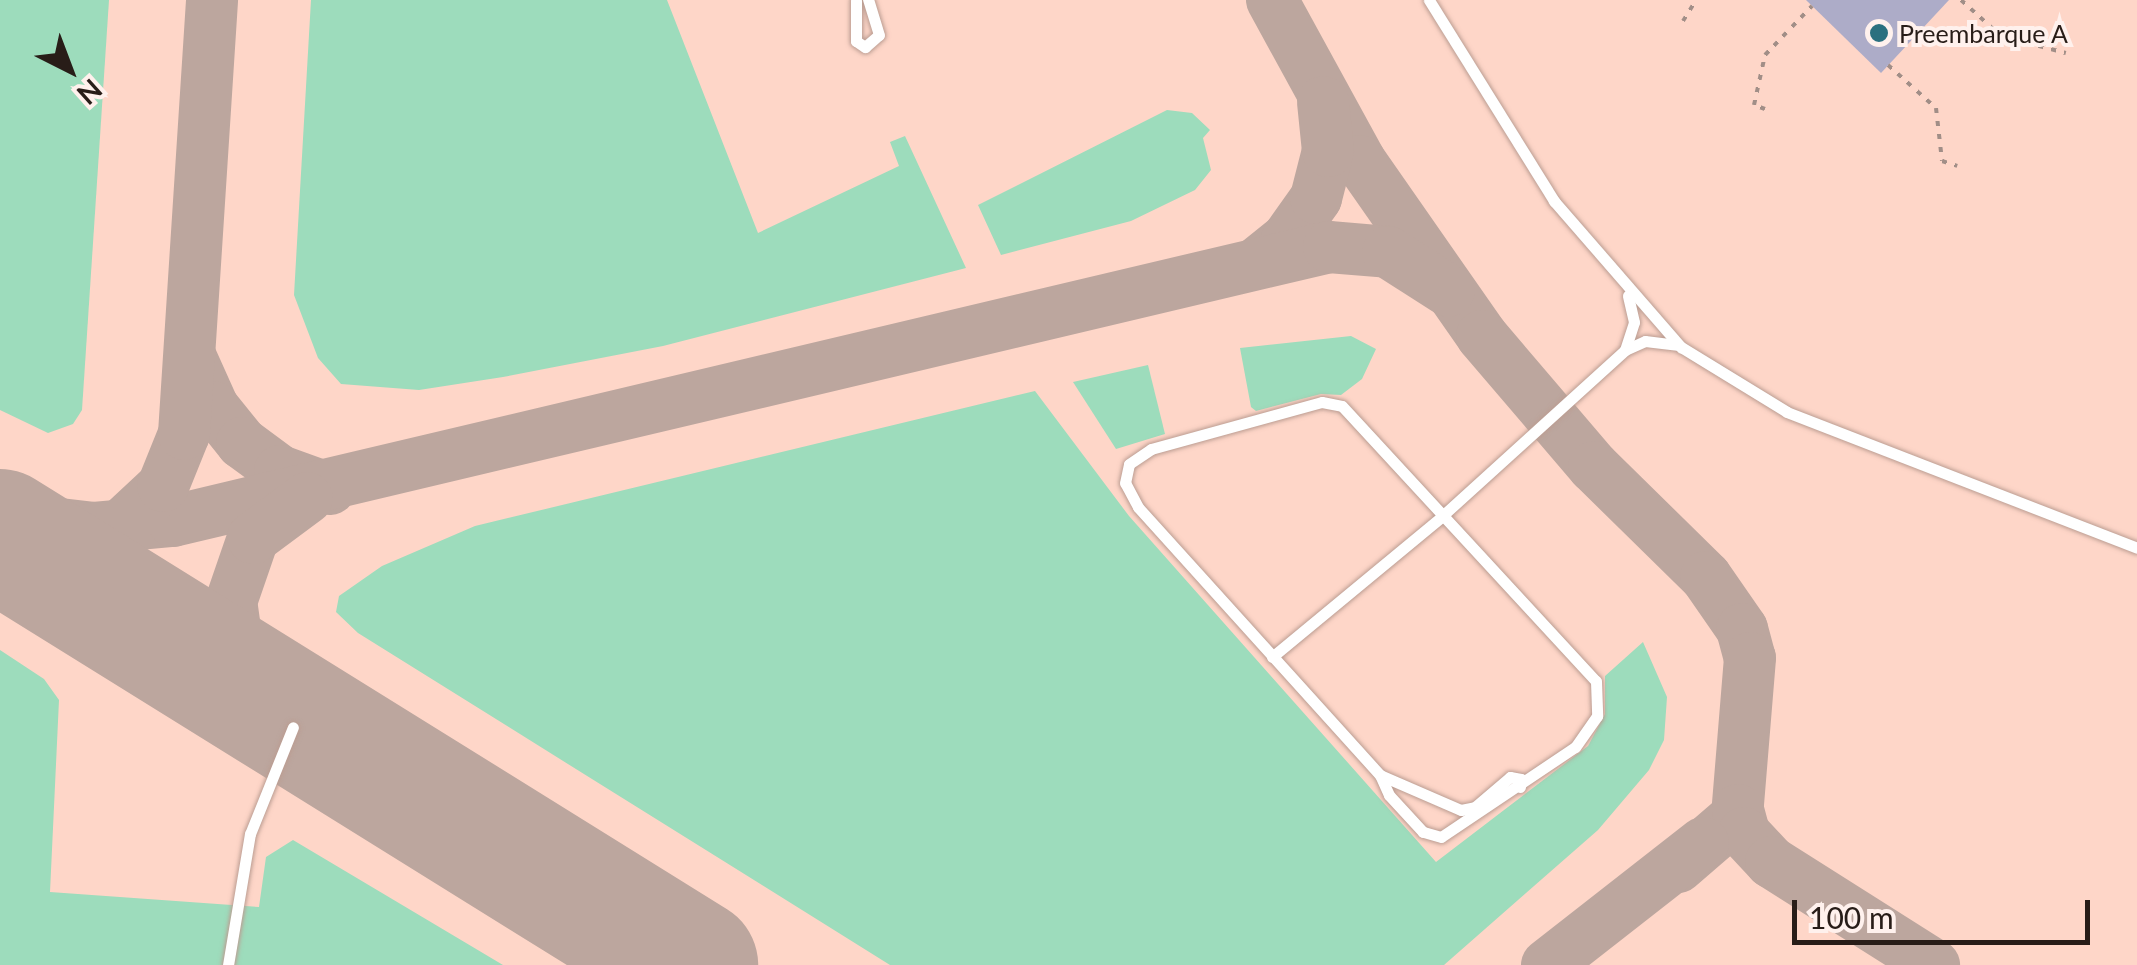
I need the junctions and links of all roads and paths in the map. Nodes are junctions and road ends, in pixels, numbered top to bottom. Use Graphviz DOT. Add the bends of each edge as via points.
graph roads {
  1 [pos="856,0"];
  2 [pos="868,0"];
  3 [pos="1429,0"];
  4 [pos="1696,0"];
  5 [pos="1961,0"];
  6 [pos="1812,6"];
  7 [pos="1682,21"];
  8 [pos="2066,53"];
  9 [pos="1888,66"];
  10 [pos="1765,109"];
  11 [pos="1957,166"];
  12 [pos="1624,288"];
  13 [pos="1681,347"];
  14 [pos="1625,350"];
  15 [pos="1441,517"];
  16 [pos="2137,548"];
  17 [pos="1272,656"];
  18 [pos="293,727"];
  19 [pos="1380,775"];
  20 [pos="1520,788"];
  21 [pos="228,965"];
  1 -- 2 [label="lane" via="856,41 866,47 879,35"];
  3 -- 12 [label="lane" via="1510,139"];
  4 -- 7 [label="path"];
  5 -- 8 [label="path" via="2001,36"];
  6 -- 10 [label="path" via="1765,55 1754,105"];
  9 -- 11 [label="path" via="1936,108 1942,161"];
  12 -- 13 [label="lane"];
  12 -- 14 [label="lane" via="1634,322"];
  13 -- 14 [label="lane" via="1645,341"];
  13 -- 16 [label="lane" via="1786,412"];
  14 -- 15 [label="lane"];
  15 -- 17 [label="lane"];
  15 -- 17 [label="lane" via="1332,402 1151,449 1129,464 1128,494"];
  15 -- 20 [label="lane" via="1596,681 1599,707 1589,732"];
  17 -- 19 [label="lane"];
  18 -- 21 [label="lane" via="250,834"];
  19 -- 20 [label="lane" via="1461,810 1475,807 1510,777 1521,779"];
  19 -- 20 [label="lane" via="1430,838"];
}
